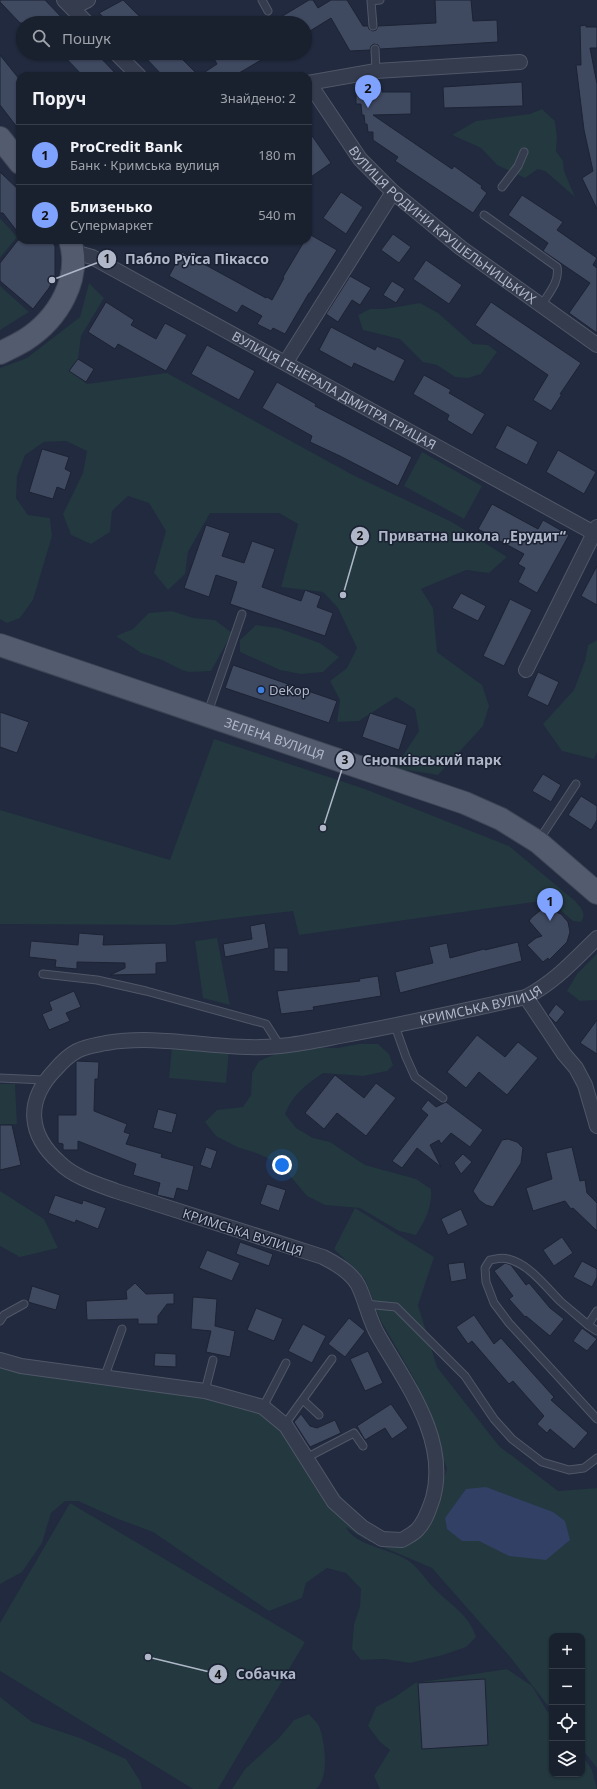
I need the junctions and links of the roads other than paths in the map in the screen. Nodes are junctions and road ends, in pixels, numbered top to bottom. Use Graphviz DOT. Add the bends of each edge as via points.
graph roads {
  1 [pos="88,0"];
  2 [pos="262,0"];
  3 [pos="380,0"];
  4 [pos="68,4"];
  5 [pos="268,11"];
  6 [pos="80,16"];
  7 [pos="373,26"];
  8 [pos="375,49"];
  9 [pos="123,60"];
  10 [pos="520,62"];
  11 [pos="376,71"];
  12 [pos="135,72"];
  13 [pos="312,82"];
  14 [pos="312,89"];
  15 [pos="0,138"];
  16 [pos="524,152"];
  17 [pos="16,159"];
  18 [pos="502,187"];
  19 [pos="393,192"];
  20 [pos="484,215"];
  21 [pos="72,246"];
  22 [pos="541,306"];
  23 [pos="597,345"];
  24 [pos="0,353"];
  25 [pos="286,362"];
  26 [pos="596,530"];
  27 [pos="242,614"];
  28 [pos="0,645"];
  29 [pos="526,670"];
  30 [pos="208,715"];
  31 [pos="576,784"];
  32 [pos="538,842"];
  33 [pos="597,893"];
  34 [pos="597,938"];
  35 [pos="43,974"];
  36 [pos="526,997"];
  37 [pos="395,1026"];
  38 [pos="280,1046"];
  39 [pos="0,1078"];
  40 [pos="44,1080"];
  41 [pos="443,1098"];
  42 [pos="597,1126"];
  43 [pos="24,1304"];
  44 [pos="365,1304"];
  45 [pos="597,1312"];
  46 [pos="0,1321"];
  47 [pos="588,1325"];
  48 [pos="122,1329"];
  49 [pos="597,1331"];
  50 [pos="332,1359"];
  51 [pos="0,1360"];
  52 [pos="213,1360"];
  53 [pos="286,1363"];
  54 [pos="104,1378"];
  55 [pos="205,1391"];
  56 [pos="303,1400"];
  57 [pos="263,1407"];
  58 [pos="319,1415"];
  59 [pos="597,1419"];
  60 [pos="285,1424"];
  61 [pos="363,1446"];
  62 [pos="306,1458"];
  63 [pos="597,1458"];
  1 -- 4 [label="street"];
  2 -- 5 [label="lane"];
  3 -- 7 [label="lane" via="371,1"];
  4 -- 6 [label="street"];
  8 -- 11 [label="lane"];
  9 -- 12 [label="street"];
  10 -- 11 [label="street"];
  11 -- 13 [label="street"];
  14 -- 19 [label="street, ВУЛИЦЯ РОДИНИ КРУШЕЛЬНИЦЬКИХ" via="360,158"];
  15 -- 17 [label="main road"];
  16 -- 18 [label="lane" via="518,166"];
  19 -- 22 [label="street, ВУЛИЦЯ РОДИНИ КРУШЕЛЬНИЦЬКИХ" via="461,248"];
  19 -- 25 [label="street"];
  20 -- 22 [label="lane" via="557,267 556,281"];
  21 -- 24 [label="main road" via="74,271 65,297 51,318 26,340"];
  21 -- 25 [label="street, ВУЛИЦЯ ГЕНЕРАЛА ДМИТРА ГРИЦАЯ"];
  22 -- 23 [label="street, ВУЛИЦЯ РОДИНИ КРУШЕЛЬНИЦЬКИХ"];
  25 -- 26 [label="street, ВУЛИЦЯ ГЕНЕРАЛА ДМИТРА ГРИЦАЯ"];
  26 -- 29 [label="street"];
  27 -- 30 [label="lane"];
  28 -- 30 [label="main road, ЗЕЛЕНА ВУЛИЦЯ"];
  30 -- 32 [label="main road, ЗЕЛЕНА ВУЛИЦЯ" via="465,803 501,819"];
  31 -- 32 [label="lane"];
  32 -- 33 [label="main road, ЗЕЛЕНА ВУЛИЦЯ"];
  34 -- 36 [label="street, КРИМСЬКА ВУЛИЦЯ" via="573,955 556,978"];
  35 -- 38 [label="lane" via="97,980 266,1024"];
  36 -- 37 [label="street, КРИМСЬКА ВУЛИЦЯ"];
  36 -- 42 [label="street" via="576,1068 585,1085"];
  37 -- 38 [label="street, КРИМСЬКА ВУЛИЦЯ"];
  37 -- 41 [label="lane" via="415,1077"];
  38 -- 40 [label="street, КРИМСЬКА ВУЛИЦЯ" via="241,1047 146,1039 117,1041 77,1051"];
  39 -- 40 [label="lane"];
  40 -- 44 [label="street, КРИМСЬКА ВУЛИЦЯ" via="35,1098 33,1113 36,1130 44,1148 61,1165 116,1191 323,1257 340,1266 358,1284"];
  43 -- 46 [label="lane" via="4,1314"];
  44 -- 62 [label="street, КРИМСЬКА ВУЛИЦЯ" via="375,1330 420,1409 432,1438 436,1486 428,1513 417,1530 402,1540 382,1539 362,1527 334,1502"];
  44 -- 63 [label="lane" via="396,1307 465,1376 494,1419 512,1439 542,1462 569,1470 584,1468"];
  45 -- 47 [label="lane"];
  47 -- 49 [label="lane"];
  47 -- 59 [label="lane" via="523,1266 507,1258 498,1258 490,1260 485,1268 486,1282 494,1303 509,1323"];
  48 -- 54 [label="lane"];
  50 -- 56 [label="lane"];
  51 -- 54 [label="street, КРИМСЬКА ВУЛИЦЯ" via="21,1366"];
  52 -- 55 [label="lane"];
  53 -- 57 [label="lane"];
  54 -- 55 [label="street, КРИМСЬКА ВУЛИЦЯ"];
  55 -- 57 [label="street, КРИМСЬКА ВУЛИЦЯ"];
  56 -- 58 [label="lane"];
  56 -- 60 [label="lane"];
  57 -- 60 [label="street, КРИМСЬКА ВУЛИЦЯ"];
  60 -- 62 [label="street, КРИМСЬКА ВУЛИЦЯ"];
  61 -- 62 [label="lane" via="354,1433"];
}
